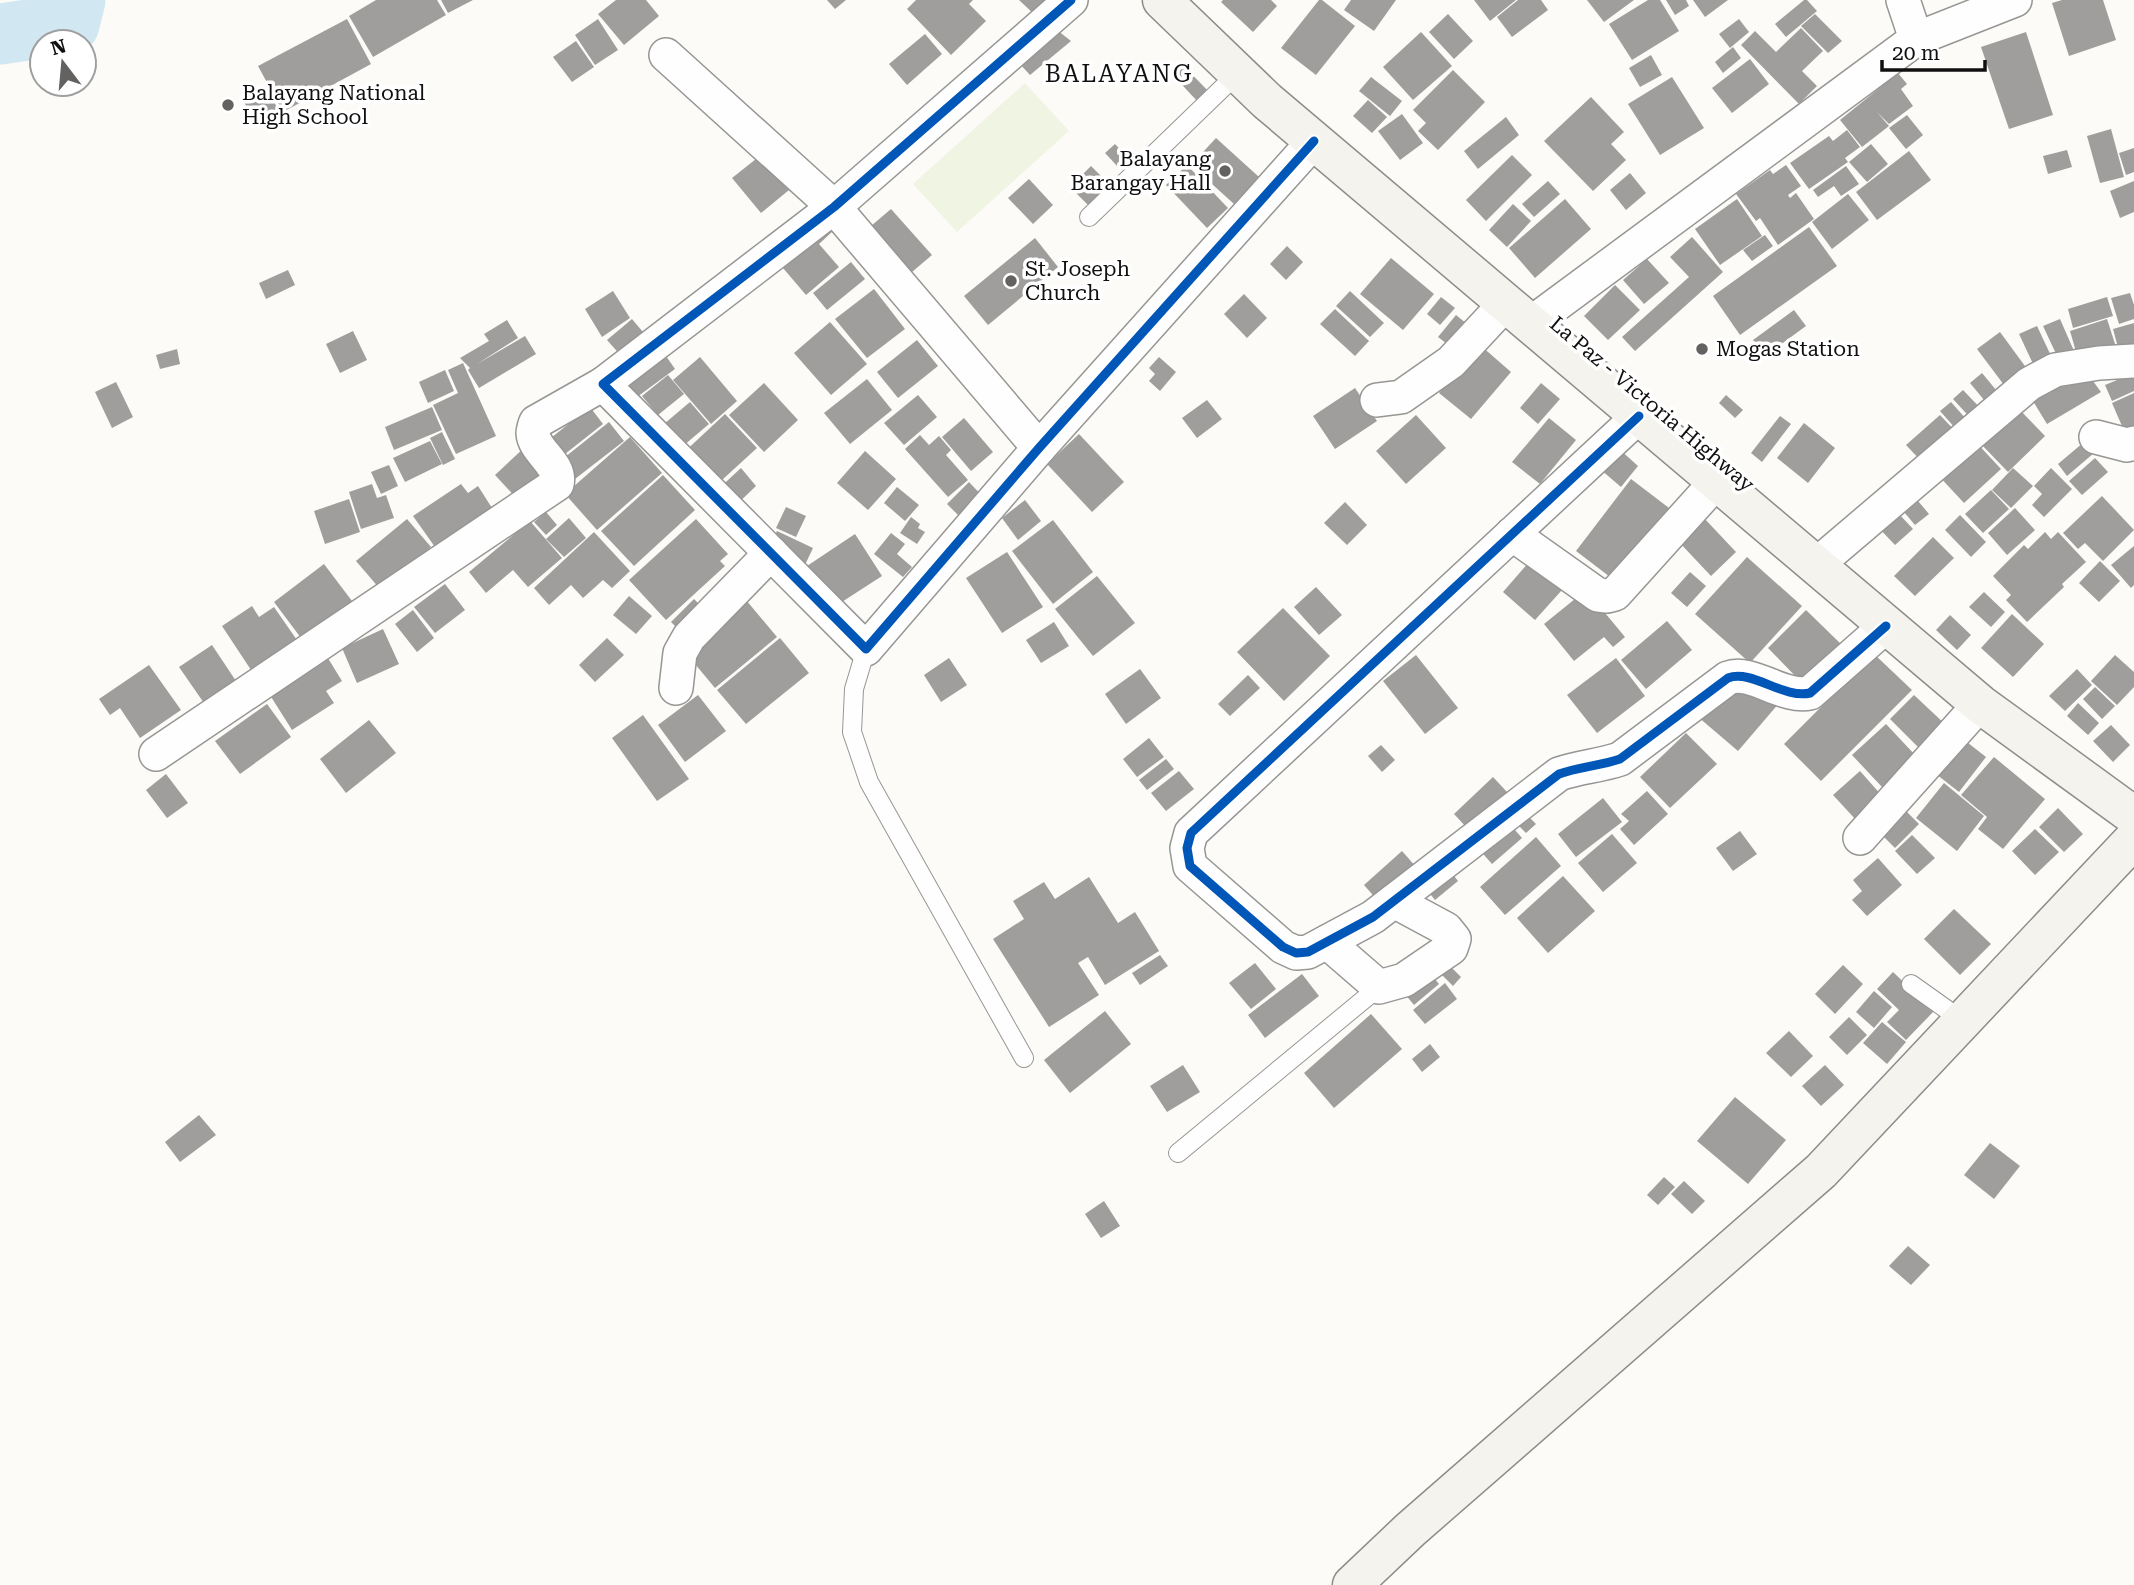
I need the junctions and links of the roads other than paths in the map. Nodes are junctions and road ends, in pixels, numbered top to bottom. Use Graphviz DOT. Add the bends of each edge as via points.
graph roads {
  1 [pos="1071,0"];
  2 [pos="1162,0"];
  3 [pos="1903,0"];
  4 [pos="2015,0"];
  5 [pos="1916,39"];
  6 [pos="666,55"];
  7 [pos="1238,73"];
  8 [pos="1314,141"];
  9 [pos="834,207"];
  10 [pos="1088,217"];
  11 [pos="1518,314"];
  12 [pos="2134,360"];
  13 [pos="603,384"];
  14 [pos="1377,400"];
  15 [pos="1639,416"];
  16 [pos="2096,437"];
  17 [pos="2134,443"];
  18 [pos="1039,448"];
  19 [pos="1716,482"];
  20 [pos="1512,534"];
  21 [pos="771,553"];
  22 [pos="1815,566"];
  23 [pos="1886,626"];
  24 [pos="866,649"];
  25 [pos="676,688"];
  26 [pos="1980,704"];
  27 [pos="156,754"];
  28 [pos="2134,817"];
  29 [pos="1860,838"];
  30 [pos="2134,839"];
  31 [pos="1394,901"];
  32 [pos="1327,942"];
  33 [pos="1911,984"];
  34 [pos="1379,987"];
  35 [pos="1963,1021"];
  36 [pos="1024,1058"];
  37 [pos="1178,1153"];
  38 [pos="1352,1585"];
  1 -- 9 [label="street"];
  2 -- 7 [label="main road, La Paz - Victoria Highway"];
  3 -- 5 [label="street"];
  4 -- 5 [label="street"];
  5 -- 11 [label="street"];
  6 -- 9 [label="street"];
  7 -- 8 [label="main road, La Paz - Victoria Highway"];
  7 -- 10 [label="lane"];
  8 -- 11 [label="main road, La Paz - Victoria Highway"];
  8 -- 18 [label="street"];
  9 -- 13 [label="street"];
  9 -- 18 [label="street"];
  11 -- 14 [label="street" via="1401,397"];
  11 -- 15 [label="main road, La Paz - Victoria Highway"];
  12 -- 22 [label="street" via="2055,370 2029,384"];
  13 -- 21 [label="street"];
  13 -- 27 [label="street" via="536,422 536,441 558,474 557,484"];
  15 -- 19 [label="main road, La Paz - Victoria Highway"];
  15 -- 20 [label="street"];
  16 -- 17 [label="street"];
  18 -- 24 [label="street"];
  19 -- 20 [label="street" via="1615,594 1598,595"];
  19 -- 22 [label="main road, La Paz - Victoria Highway"];
  20 -- 32 [label="street" via="1191,833 1187,848 1190,866 1283,947 1308,952"];
  21 -- 24 [label="street"];
  21 -- 25 [label="street" via="690,637 680,653"];
  22 -- 23 [label="main road, La Paz - Victoria Highway"];
  23 -- 26 [label="main road, La Paz - Victoria Highway"];
  23 -- 31 [label="street" via="1810,693 1796,694 1740,676 1728,678 1620,759 1559,774"];
  24 -- 36 [label="lane" via="854,690 852,732 869,782"];
  26 -- 28 [label="main road, La Paz - Victoria Highway"];
  26 -- 29 [label="street"];
  30 -- 35 [label="main road"];
  31 -- 32 [label="street"];
  31 -- 34 [label="street" via="1447,929 1454,939 1451,948 1404,979"];
  32 -- 34 [label="street"];
  33 -- 35 [label="lane"];
  34 -- 37 [label="lane"];
  35 -- 38 [label="main road" via="1821,1171"];
}
